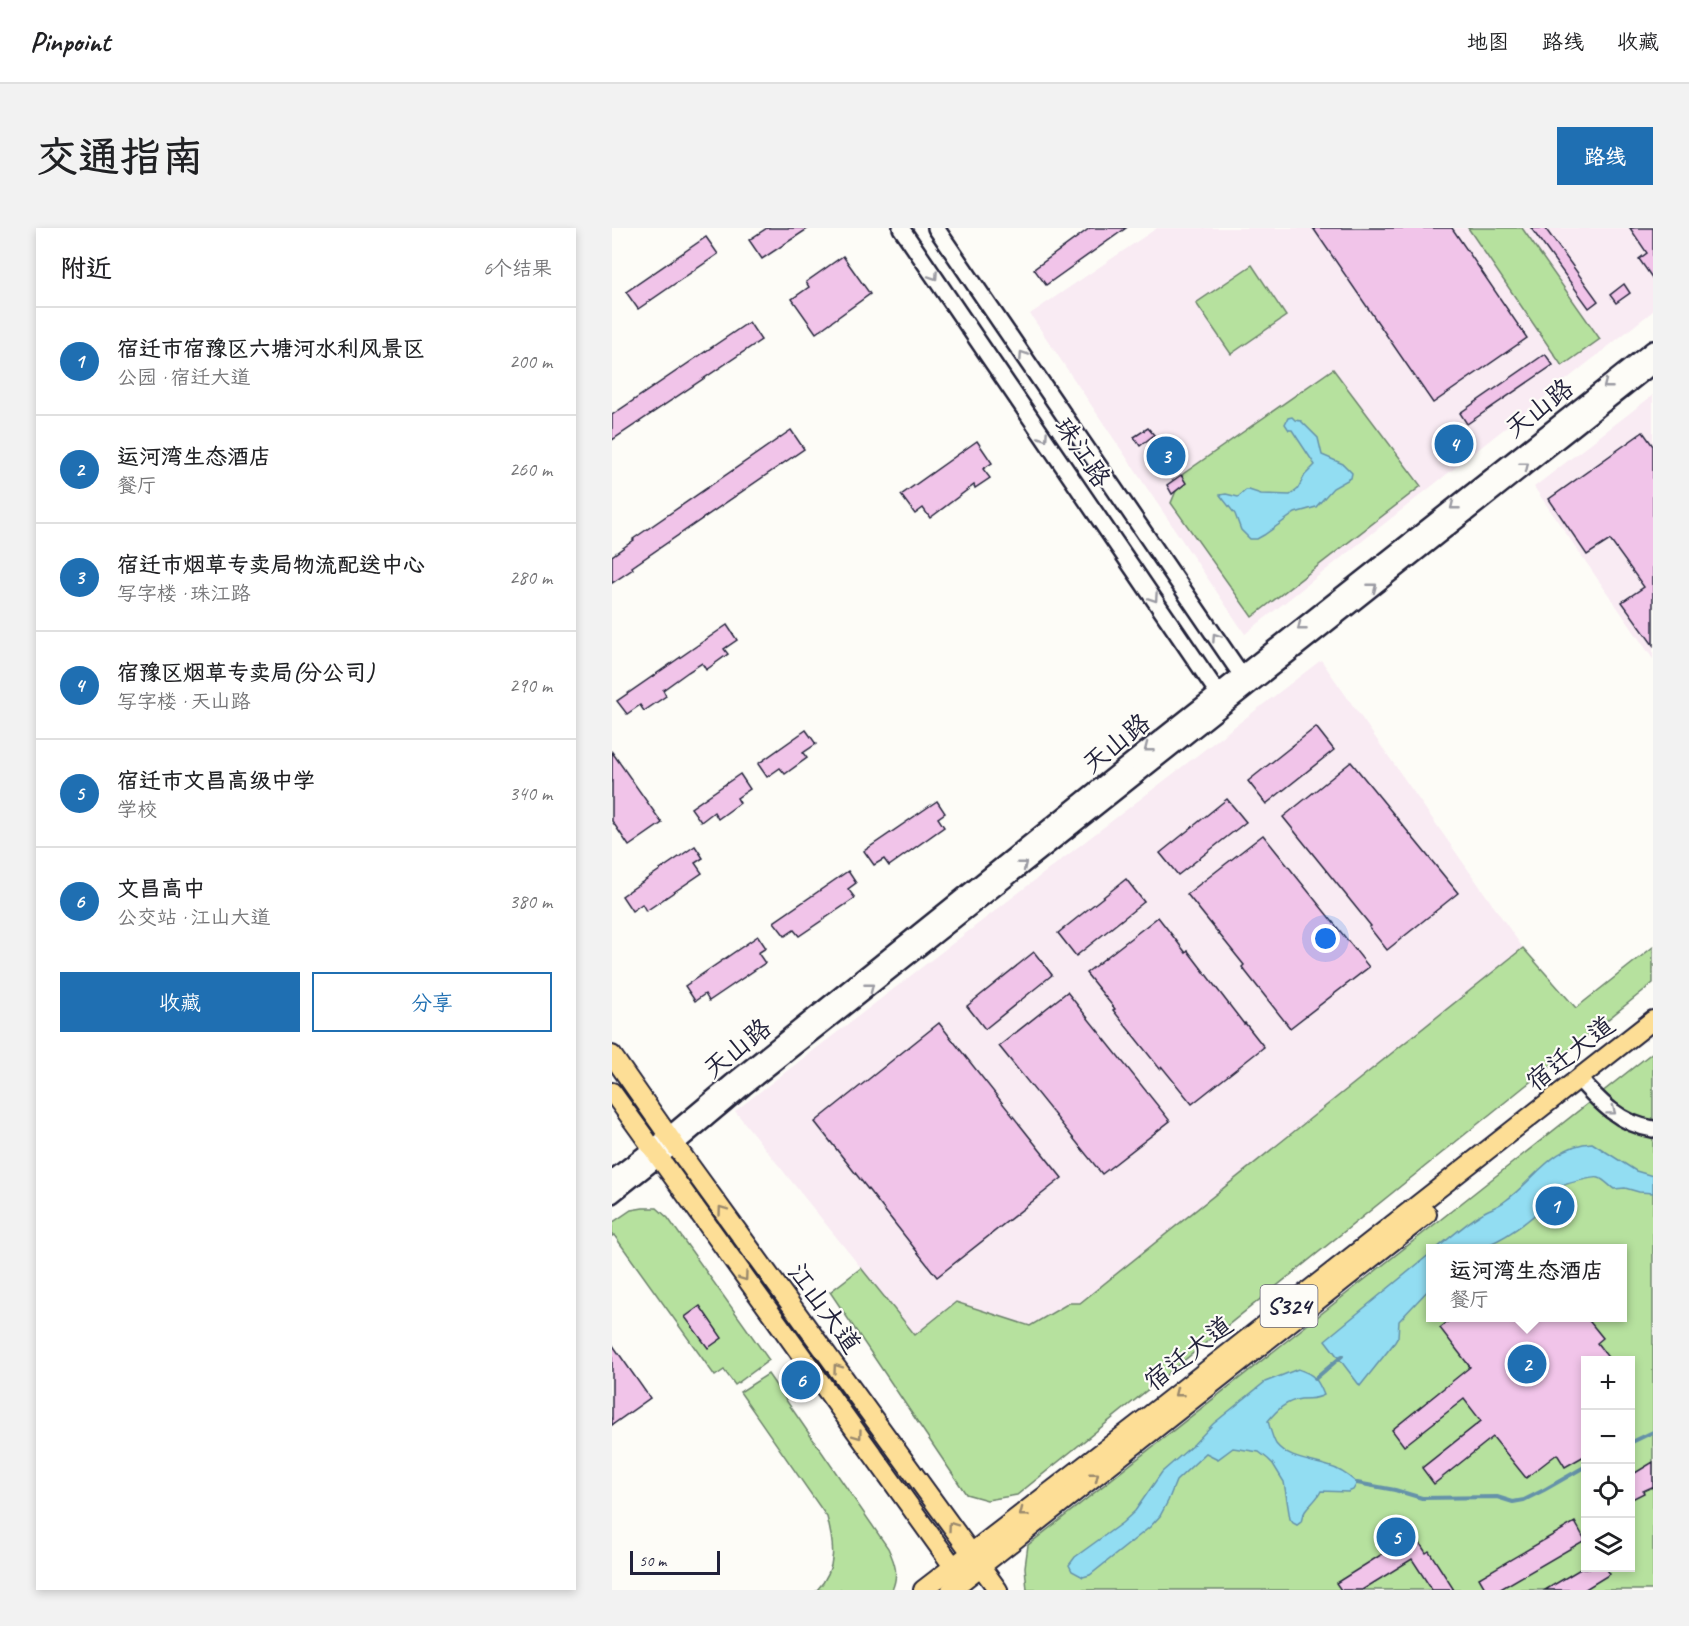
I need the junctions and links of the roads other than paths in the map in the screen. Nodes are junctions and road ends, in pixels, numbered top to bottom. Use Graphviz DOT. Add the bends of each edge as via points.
graph roads {
  1 [pos="901,228"];
  2 [pos="936,228"];
  3 [pos="1653,349"];
  4 [pos="1653,365"];
  5 [pos="1245,680"];
  6 [pos="1222,698"];
  7 [pos="1653,1020"];
  8 [pos="1653,1035"];
  9 [pos="612,1055"];
  10 [pos="1583,1083"];
  11 [pos="612,1092"];
  12 [pos="1653,1129"];
  13 [pos="672,1140"];
  14 [pos="655,1154"];
  15 [pos="612,1179"];
  16 [pos="612,1195"];
  17 [pos="976,1560"];
  18 [pos="959,1582"];
  19 [pos="923,1590"];
  20 [pos="998,1590"];
  1 -- 6 [label="street, 珠江路, one-way"];
  5 -- 2 [label="street, 珠江路, one-way"];
  3 -- 5 [label="street, 天山路, one-way"];
  5 -- 4 [label="street, 天山路, one-way"];
  5 -- 6 [label="street, 天山路"];
  6 -- 13 [label="street, 天山路" via="744,1087"];
  7 -- 10 [label="main road, 宿迁大道 / S324"];
  8 -- 10 [label="main road, 宿迁大道 / S324"];
  9 -- 13 [label="main road, 江山大道"];
  10 -- 12 [label="street, one-way" via="1626,1122"];
  10 -- 17 [label="main road, 宿迁大道 / S324" via="1141,1422"];
  11 -- 14 [label="main road, 江山大道"];
  13 -- 14 [label="street, 天山路"];
  17 -- 13 [label="main road, 江山大道, one-way"];
  14 -- 15 [label="street, 天山路"];
  14 -- 16 [label="street, 天山路"];
  14 -- 18 [label="main road, 江山大道, one-way"];
  17 -- 18 [label="main road, 宿迁大道 / S324"];
  17 -- 20 [label="main road, 江山大道"];
  18 -- 19 [label="main road, 宿迁大道 / S324"];
}
